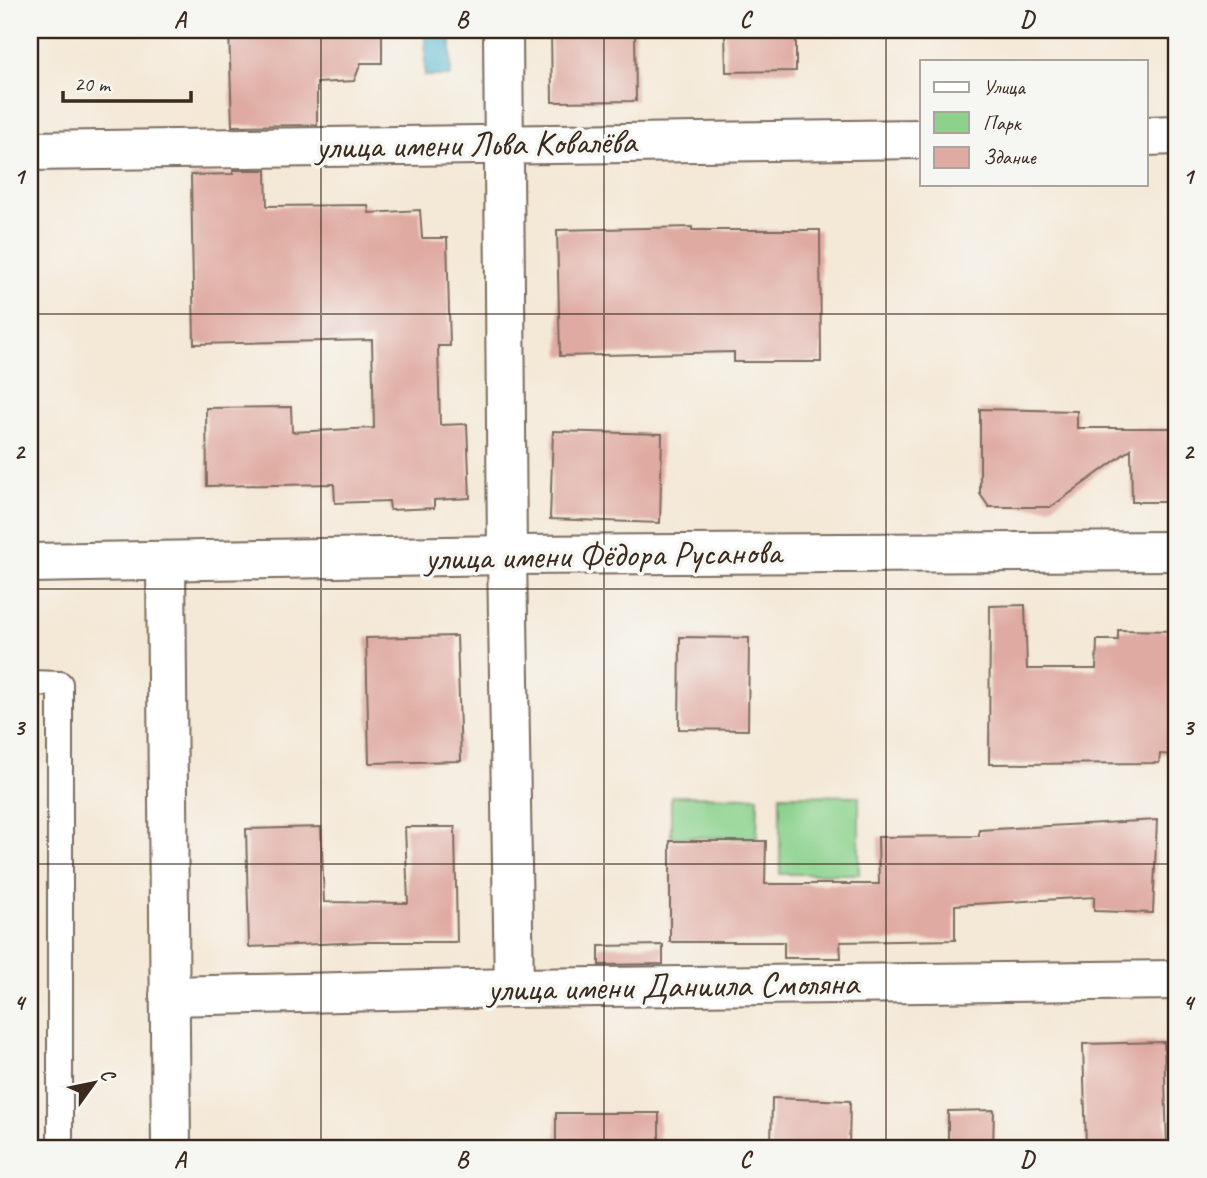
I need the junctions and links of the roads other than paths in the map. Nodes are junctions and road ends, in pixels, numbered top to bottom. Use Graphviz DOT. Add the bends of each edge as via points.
graph roads {
  1 [pos="503,30"];
  2 [pos="1177,135"];
  3 [pos="1148,136"];
  4 [pos="920,139"];
  5 [pos="505,144"];
  6 [pos="30,150"];
  7 [pos="1177,551"];
  8 [pos="507,555"];
  9 [pos="166,562"];
  10 [pos="30,563"];
  11 [pos="30,683"];
  12 [pos="1177,979"];
  13 [pos="514,988"];
  14 [pos="169,996"];
  15 [pos="60,1148"];
  16 [pos="171,1148"];
  1 -- 5 [label="street"];
  2 -- 3 [label="street"];
  4 -- 5 [label="street, улица имени Льва Ковалёва"];
  5 -- 6 [label="street, улица имени Льва Ковалёва"];
  5 -- 8 [label="street"];
  7 -- 8 [label="street, улица имени Фёдора Русанова"];
  8 -- 9 [label="street, улица имени Фёдора Русанова"];
  8 -- 13 [label="street"];
  9 -- 10 [label="street, улица имени Фёдора Русанова"];
  9 -- 14 [label="street"];
  11 -- 15 [label="lane" via="60,684"];
  12 -- 13 [label="street, улица имени Даниила Смоляна"];
  13 -- 14 [label="street, улица имени Даниила Смоляна"];
  14 -- 16 [label="street"];
}
